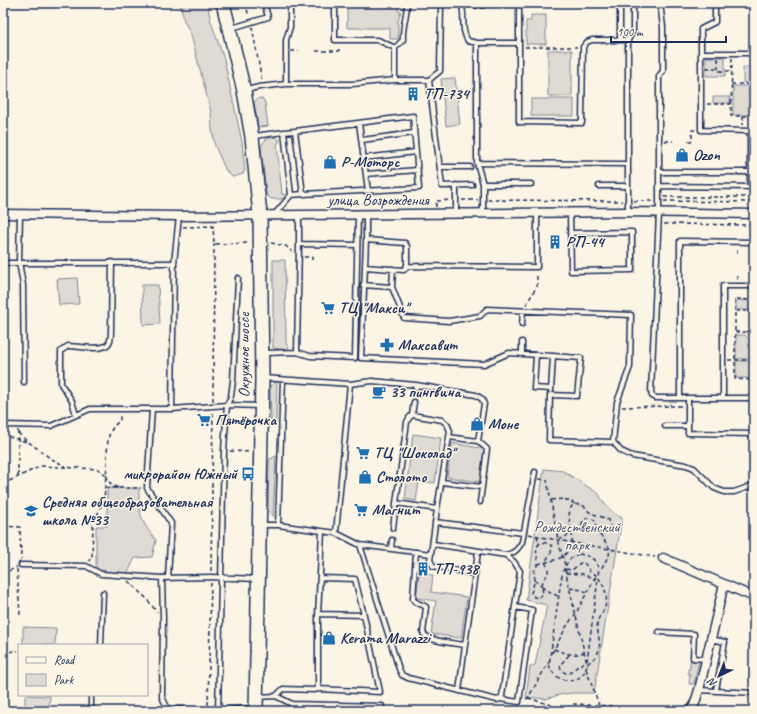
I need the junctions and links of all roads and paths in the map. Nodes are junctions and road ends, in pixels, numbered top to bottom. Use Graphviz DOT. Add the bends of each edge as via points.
graph roads {
  1 [pos="223,3"];
  2 [pos="246,3"];
  3 [pos="264,3"];
  4 [pos="290,3"];
  5 [pos="335,3"];
  6 [pos="407,3"];
  7 [pos="441,3"];
  8 [pos="461,3"];
  9 [pos="519,3"];
  10 [pos="620,3"];
  11 [pos="633,3"];
  12 [pos="660,3"];
  13 [pos="715,3"];
  14 [pos="474,8"];
  15 [pos="487,8"];
  16 [pos="251,22"];
  17 [pos="230,29"];
  18 [pos="339,40"];
  19 [pos="620,40"];
  20 [pos="628,40"];
  21 [pos="477,42"];
  22 [pos="519,45"];
  23 [pos="583,47"];
  24 [pos="395,48"];
  25 [pos="316,51"];
  26 [pos="701,53"];
  27 [pos="718,53"];
  28 [pos="732,53"];
  29 [pos="754,53"];
  30 [pos="701,68"];
  31 [pos="718,68"];
  32 [pos="732,71"];
  33 [pos="754,77"];
  34 [pos="395,80"];
  35 [pos="429,80"];
  36 [pos="286,84"];
  37 [pos="732,84"];
  38 [pos="753,84"];
  39 [pos="264,86"];
  40 [pos="244,91"];
  41 [pos="754,98"];
  42 [pos="701,104"];
  43 [pos="731,104"];
  44 [pos="743,116"];
  45 [pos="754,116"];
  46 [pos="359,123"];
  47 [pos="692,130"];
  48 [pos="295,131"];
  49 [pos="744,131"];
  50 [pos="752,131"];
  51 [pos="284,132"];
  52 [pos="414,133"];
  53 [pos="252,137"];
  54 [pos="362,140"];
  55 [pos="659,141"];
  56 [pos="673,141"];
  57 [pos="688,142"];
  58 [pos="416,152"];
  59 [pos="364,158"];
  60 [pos="477,163"];
  61 [pos="628,164"];
  62 [pos="440,167"];
  63 [pos="470,167"];
  64 [pos="418,170"];
  65 [pos="659,172"];
  66 [pos="752,172"];
  67 [pos="366,174"];
  68 [pos="483,184"];
  69 [pos="531,184"];
  70 [pos="456,186"];
  71 [pos="472,186"];
  72 [pos="599,186"];
  73 [pos="628,186"];
  74 [pos="659,186"];
  75 [pos="752,187"];
  76 [pos="368,191"];
  77 [pos="303,194"];
  78 [pos="291,195"];
  79 [pos="754,197"];
  80 [pos="659,199"];
  81 [pos="456,200"];
  82 [pos="483,200"];
  83 [pos="628,201"];
  84 [pos="754,202"];
  85 [pos="628,212"];
  86 [pos="537,213"];
  87 [pos="570,213"];
  88 [pos="659,213"];
  89 [pos="3,214"];
  90 [pos="20,214"];
  91 [pos="362,214"];
  92 [pos="436,214"];
  93 [pos="456,214"];
  94 [pos="483,214"];
  95 [pos="754,214"];
  96 [pos="267,215"];
  97 [pos="299,215"];
  98 [pos="179,216"];
  99 [pos="658,224"];
  100 [pos="754,225"];
  101 [pos="178,228"];
  102 [pos="570,233"];
  103 [pos="366,240"];
  104 [pos="754,242"];
  105 [pos="251,243"];
  106 [pos="267,243"];
  107 [pos="214,244"];
  108 [pos="299,244"];
  109 [pos="357,245"];
  110 [pos="298,257"];
  111 [pos="18,262"];
  112 [pos="112,262"];
  113 [pos="3,263"];
  114 [pos="174,263"];
  115 [pos="312,263"];
  116 [pos="407,266"];
  117 [pos="365,267"];
  118 [pos="537,267"];
  119 [pos="393,269"];
  120 [pos="737,273"];
  121 [pos="238,278"];
  122 [pos="363,285"];
  123 [pos="737,286"];
  124 [pos="754,286"];
  125 [pos="392,287"];
  126 [pos="754,300"];
  127 [pos="523,311"];
  128 [pos="735,311"];
  129 [pos="754,311"];
  130 [pos="522,324"];
  131 [pos="754,325"];
  132 [pos="735,332"];
  133 [pos="747,332"];
  134 [pos="754,340"];
  135 [pos="522,342"];
  136 [pos="298,352"];
  137 [pos="262,353"];
  138 [pos="522,354"];
  139 [pos="536,355"];
  140 [pos="553,356"];
  141 [pos="723,360"];
  142 [pos="735,360"];
  143 [pos="754,360"];
  144 [pos="262,378"];
  145 [pos="283,380"];
  146 [pos="754,380"];
  147 [pos="24,382"];
  148 [pos="350,384"];
  149 [pos="551,389"];
  150 [pos="550,395"];
  151 [pos="670,398"];
  152 [pos="680,398"];
  153 [pos="688,398"];
  154 [pos="723,398"];
  155 [pos="754,398"];
  156 [pos="414,402"];
  157 [pos="227,405"];
  158 [pos="213,406"];
  159 [pos="261,406"];
  160 [pos="670,406"];
  161 [pos="688,406"];
  162 [pos="616,407"];
  163 [pos="120,409"];
  164 [pos="152,409"];
  165 [pos="172,410"];
  166 [pos="76,415"];
  167 [pos="412,415"];
  168 [pos="3,426"];
  169 [pos="18,426"];
  170 [pos="665,426"];
  171 [pos="688,426"];
  172 [pos="3,432"];
  173 [pos="18,434"];
  174 [pos="754,434"];
  175 [pos="449,437"];
  176 [pos="18,439"];
  177 [pos="478,441"];
  178 [pos="612,442"];
  179 [pos="30,443"];
  180 [pos="212,450"];
  181 [pos="224,451"];
  182 [pos="260,452"];
  183 [pos="66,467"];
  184 [pos="535,472"];
  185 [pos="106,475"];
  186 [pos="18,476"];
  187 [pos="533,479"];
  188 [pos="442,482"];
  189 [pos="3,484"];
  190 [pos="754,485"];
  191 [pos="482,487"];
  192 [pos="105,488"];
  193 [pos="118,488"];
  194 [pos="146,488"];
  195 [pos="551,500"];
  196 [pos="480,502"];
  197 [pos="396,503"];
  198 [pos="576,505"];
  199 [pos="437,509"];
  200 [pos="435,522"];
  201 [pos="258,525"];
  202 [pos="278,525"];
  203 [pos="3,526"];
  204 [pos="393,528"];
  205 [pos="582,528"];
  206 [pos="594,530"];
  207 [pos="322,531"];
  208 [pos="572,532"];
  209 [pos="336,533"];
  210 [pos="523,533"];
  211 [pos="538,536"];
  212 [pos="602,537"];
  213 [pos="546,538"];
  214 [pos="392,540"];
  215 [pos="558,540"];
  216 [pos="546,542"];
  217 [pos="572,542"];
  218 [pos="432,544"];
  219 [pos="539,544"];
  220 [pos="360,545"];
  221 [pos="391,549"];
  222 [pos="610,549"];
  223 [pos="416,552"];
  224 [pos="478,552"];
  225 [pos="431,554"];
  226 [pos="506,555"];
  227 [pos="562,556"];
  228 [pos="663,558"];
  229 [pos="545,562"];
  230 [pos="538,564"];
  231 [pos="565,565"];
  232 [pos="19,566"];
  233 [pos="86,566"];
  234 [pos="565,569"];
  235 [pos="566,573"];
  236 [pos="3,574"];
  237 [pos="475,574"];
  238 [pos="121,575"];
  239 [pos="211,577"];
  240 [pos="221,577"];
  241 [pos="162,578"];
  242 [pos="168,578"];
  243 [pos="320,578"];
  244 [pos="596,578"];
  245 [pos="258,579"];
  246 [pos="534,580"];
  247 [pos="724,584"];
  248 [pos="569,586"];
  249 [pos="542,587"];
  250 [pos="587,592"];
  251 [pos="103,593"];
  252 [pos="559,597"];
  253 [pos="754,597"];
  254 [pos="515,607"];
  255 [pos="318,614"];
  256 [pos="20,615"];
  257 [pos="364,615"];
  258 [pos="575,615"];
  259 [pos="163,619"];
  260 [pos="659,632"];
  261 [pos="710,638"];
  262 [pos="101,644"];
  263 [pos="465,645"];
  264 [pos="554,649"];
  265 [pos="18,651"];
  266 [pos="3,652"];
  267 [pos="585,652"];
  268 [pos="551,654"];
  269 [pos="569,655"];
  270 [pos="551,659"];
  271 [pos="706,659"];
  272 [pos="587,661"];
  273 [pos="587,664"];
  274 [pos="586,669"];
  275 [pos="318,689"];
  276 [pos="698,690"];
  277 [pos="716,690"];
  278 [pos="459,691"];
  279 [pos="754,693"];
  280 [pos="91,696"];
  281 [pos="276,696"];
  282 [pos="528,698"];
  283 [pos="500,699"];
  284 [pos="518,702"];
  285 [pos="292,704"];
  286 [pos="256,705"];
  287 [pos="324,705"];
  288 [pos="599,706"];
  289 [pos="168,710"];
  290 [pos="91,711"];
  291 [pos="208,711"];
  292 [pos="218,711"];
  293 [pos="292,711"];
  294 [pos="324,711"];
  295 [pos="381,711"];
  296 [pos="572,711"];
  297 [pos="612,711"];
  298 [pos="690,711"];
  1 -- 17 [label="main road, Окружное шоссе"];
  2 -- 16 [label="path"];
  3 -- 16 [label="lane" via="268,17"];
  4 -- 36 [label="lane" via="290,27 286,40"];
  5 -- 18 [label="lane" via="335,40"];
  6 -- 24 [label="lane" via="402,40"];
  7 -- 35 [label="lane" via="440,71"];
  8 -- 21 [label="lane" via="463,34 468,40"];
  9 -- 22 [label="lane"];
  10 -- 19 [label="lane"];
  11 -- 20 [label="lane" via="633,31"];
  12 -- 55 [label="lane" via="663,71 659,76"];
  13 -- 26 [label="lane" via="715,22 702,29"];
  14 -- 15 [label="path"];
  16 -- 17 [label="lane"];
  16 -- 39 [label="path"];
  17 -- 40 [label="main road, Окружное шоссе"];
  18 -- 24 [label="lane" via="378,40"];
  18 -- 25 [label="path" via="339,51"];
  19 -- 20 [label="lane"];
  19 -- 23 [label="lane" via="592,40"];
  20 -- 61 [label="lane"];
  21 -- 22 [label="lane"];
  21 -- 60 [label="lane"];
  22 -- 23 [label="path"];
  22 -- 23 [label="lane" via="518,122 582,122"];
  24 -- 34 [label="lane"];
  26 -- 27 [label="lane"];
  26 -- 30 [label="lane"];
  27 -- 28 [label="lane"];
  27 -- 31 [label="path"];
  28 -- 29 [label="lane"];
  28 -- 32 [label="path"];
  30 -- 31 [label="path"];
  30 -- 42 [label="lane"];
  31 -- 32 [label="path" via="718,71"];
  32 -- 37 [label="path"];
  33 -- 38 [label="path"];
  34 -- 35 [label="lane"];
  34 -- 36 [label="lane" via="352,84"];
  35 -- 62 [label="lane"];
  36 -- 39 [label="lane"];
  37 -- 38 [label="path"];
  37 -- 43 [label="path"];
  38 -- 41 [label="path"];
  39 -- 40 [label="lane"];
  40 -- 53 [label="main road, Окружное шоссе"];
  42 -- 43 [label="path"];
  42 -- 49 [label="lane" via="701,130"];
  43 -- 44 [label="path" via="732,116"];
  44 -- 45 [label="path"];
  44 -- 49 [label="path"];
  46 -- 48 [label="lane"];
  46 -- 52 [label="lane" via="413,116"];
  46 -- 54 [label="lane"];
  47 -- 57 [label="path" via="692,142"];
  48 -- 51 [label="lane"];
  48 -- 77 [label="lane"];
  49 -- 50 [label="lane"];
  50 -- 66 [label="lane"];
  51 -- 53 [label="lane"];
  51 -- 78 [label="lane"];
  52 -- 54 [label="lane"];
  52 -- 58 [label="lane"];
  53 -- 96 [label="main road, Окружное шоссе"];
  54 -- 59 [label="lane"];
  55 -- 56 [label="path"];
  55 -- 65 [label="lane"];
  58 -- 59 [label="lane"];
  58 -- 64 [label="lane"];
  59 -- 67 [label="lane"];
  60 -- 61 [label="lane"];
  60 -- 68 [label="lane"];
  61 -- 73 [label="lane"];
  62 -- 63 [label="lane"];
  62 -- 70 [label="lane" via="442,186"];
  64 -- 67 [label="lane"];
  64 -- 76 [label="lane" via="420,188"];
  65 -- 66 [label="lane"];
  65 -- 74 [label="lane"];
  66 -- 75 [label="lane"];
  67 -- 76 [label="lane"];
  68 -- 69 [label="lane"];
  68 -- 82 [label="lane"];
  70 -- 71 [label="lane"];
  70 -- 81 [label="lane"];
  72 -- 73 [label="lane"];
  73 -- 83 [label="lane"];
  74 -- 75 [label="lane"];
  74 -- 80 [label="lane"];
  76 -- 77 [label="lane"];
  77 -- 78 [label="lane"];
  78 -- 96 [label="lane"];
  79 -- 80 [label="path"];
  80 -- 83 [label="path"];
  80 -- 84 [label="path"];
  80 -- 88 [label="lane"];
  81 -- 82 [label="path"];
  81 -- 92 [label="path" via="436,201"];
  81 -- 93 [label="lane"];
  82 -- 83 [label="path"];
  82 -- 94 [label="lane"];
  83 -- 85 [label="lane"];
  85 -- 87 [label="street, улица Возрождения"];
  85 -- 88 [label="street, улица Возрождения"];
  86 -- 87 [label="street, улица Возрождения"];
  86 -- 94 [label="street, улица Возрождения"];
  86 -- 118 [label="lane"];
  87 -- 102 [label="lane"];
  88 -- 95 [label="street, улица Возрождения"];
  88 -- 99 [label="lane"];
  89 -- 90 [label="street, улица Возрождения"];
  90 -- 98 [label="street, улица Возрождения"];
  90 -- 111 [label="lane"];
  91 -- 92 [label="street, улица Возрождения"];
  91 -- 97 [label="street, улица Возрождения"];
  91 -- 103 [label="lane"];
  91 -- 109 [label="lane"];
  92 -- 93 [label="street, улица Возрождения"];
  93 -- 94 [label="street, улица Возрождения"];
  96 -- 97 [label="street, улица Возрождения"];
  96 -- 98 [label="street, улица Возрождения"];
  96 -- 137 [label="main road, Окружное шоссе"];
  97 -- 108 [label="lane"];
  98 -- 101 [label="lane"];
  99 -- 100 [label="path"];
  99 -- 151 [label="lane" via="651,392 656,398"];
  101 -- 107 [label="path" via="213,226"];
  101 -- 114 [label="lane"];
  102 -- 102 [label="lane" via="570,271 632,270 632,232"];
  103 -- 116 [label="lane" via="405,243"];
  103 -- 117 [label="lane"];
  104 -- 152 [label="lane" via="680,241"];
  105 -- 107 [label="path"];
  106 -- 110 [label="path" via="286,246"];
  107 -- 158 [label="path"];
  108 -- 109 [label="lane"];
  108 -- 110 [label="lane"];
  109 -- 136 [label="lane" via="355,358 310,356"];
  110 -- 115 [label="path" via="312,257"];
  110 -- 136 [label="lane"];
  111 -- 112 [label="lane"];
  111 -- 113 [label="lane"];
  111 -- 147 [label="lane" via="23,285"];
  112 -- 114 [label="lane"];
  112 -- 166 [label="lane" via="112,321 108,345 103,348 68,346 61,351 61,384 72,401"];
  114 -- 165 [label="lane"];
  116 -- 118 [label="lane"];
  116 -- 119 [label="lane" via="404,270"];
  117 -- 119 [label="lane"];
  117 -- 122 [label="lane"];
  118 -- 127 [label="path" via="537,286"];
  119 -- 125 [label="lane"];
  120 -- 123 [label="path"];
  121 -- 157 [label="lane" via="233,381"];
  122 -- 125 [label="lane"];
  122 -- 138 [label="lane" via="361,358 484,364 509,353"];
  123 -- 124 [label="lane"];
  123 -- 141 [label="lane" via="723,286"];
  125 -- 127 [label="lane" via="404,318 449,321 480,316 486,309"];
  126 -- 128 [label="path" via="735,299"];
  126 -- 129 [label="path"];
  127 -- 130 [label="lane"];
  127 -- 162 [label="lane" via="631,315 630,367"];
  128 -- 129 [label="path"];
  128 -- 132 [label="path"];
  131 -- 133 [label="path"];
  132 -- 133 [label="path"];
  132 -- 142 [label="path"];
  133 -- 134 [label="path"];
  135 -- 138 [label="lane"];
  136 -- 137 [label="lane"];
  137 -- 144 [label="main road, Окружное шоссе"];
  138 -- 139 [label="lane"];
  139 -- 140 [label="lane"];
  139 -- 149 [label="lane" via="534,388"];
  140 -- 149 [label="lane"];
  140 -- 150 [label="lane" via="581,358 577,396"];
  141 -- 142 [label="path"];
  141 -- 154 [label="lane"];
  142 -- 143 [label="path"];
  142 -- 146 [label="path" via="735,379"];
  144 -- 145 [label="lane"];
  144 -- 159 [label="main road, Окружное шоссе"];
  145 -- 148 [label="lane"];
  145 -- 202 [label="lane"];
  148 -- 177 [label="lane" via="372,380 476,395 484,404"];
  148 -- 209 [label="lane"];
  149 -- 150 [label="lane"];
  150 -- 178 [label="lane" via="549,440"];
  151 -- 152 [label="lane"];
  151 -- 160 [label="path"];
  152 -- 153 [label="lane"];
  153 -- 154 [label="lane"];
  153 -- 161 [label="lane"];
  154 -- 155 [label="lane"];
  156 -- 167 [label="lane"];
  157 -- 158 [label="lane"];
  157 -- 159 [label="lane"];
  157 -- 181 [label="lane"];
  158 -- 165 [label="lane"];
  158 -- 180 [label="path"];
  159 -- 182 [label="main road, Окружное шоссе"];
  160 -- 161 [label="path"];
  160 -- 162 [label="path"];
  161 -- 171 [label="lane"];
  162 -- 178 [label="lane"];
  163 -- 164 [label="lane"];
  163 -- 166 [label="lane" via="90,409"];
  163 -- 185 [label="path" via="120,420 108,437"];
  164 -- 165 [label="lane"];
  164 -- 194 [label="lane"];
  166 -- 169 [label="lane" via="51,426"];
  167 -- 175 [label="lane" via="442,420 450,431"];
  167 -- 197 [label="lane" via="407,422"];
  168 -- 169 [label="lane"];
  169 -- 173 [label="path"];
  170 -- 171 [label="lane"];
  171 -- 174 [label="lane" via="688,433"];
  172 -- 176 [label="path"];
  173 -- 176 [label="path"];
  173 -- 179 [label="path"];
  175 -- 177 [label="lane"];
  175 -- 188 [label="lane"];
  176 -- 179 [label="path"];
  176 -- 186 [label="path"];
  177 -- 191 [label="lane" via="487,449"];
  178 -- 190 [label="lane" via="632,456 694,468 714,488 724,492 734,492"];
  179 -- 183 [label="path"];
  180 -- 181 [label="path"];
  180 -- 239 [label="path"];
  181 -- 182 [label="path"];
  181 -- 240 [label="lane"];
  182 -- 201 [label="main road, Окружное шоссе"];
  183 -- 185 [label="path" via="98,469"];
  183 -- 186 [label="path" via="42,466"];
  184 -- 187 [label="lane"];
  185 -- 192 [label="path"];
  185 -- 193 [label="path" via="110,483"];
  186 -- 189 [label="path"];
  187 -- 195 [label="path" via="547,480"];
  187 -- 210 [label="lane"];
  188 -- 191 [label="lane"];
  188 -- 199 [label="lane"];
  191 -- 196 [label="lane"];
  192 -- 193 [label="path"];
  192 -- 233 [label="path" via="104,499 93,525 92,556"];
  193 -- 194 [label="path"];
  194 -- 242 [label="lane" via="171,523"];
  195 -- 198 [label="path" via="563,499"];
  195 -- 215 [label="path"];
  197 -- 199 [label="lane"];
  197 -- 204 [label="lane"];
  198 -- 208 [label="path" via="572,507 569,516"];
  198 -- 212 [label="path" via="583,506 609,521 610,526"];
  199 -- 200 [label="lane"];
  200 -- 210 [label="lane"];
  200 -- 218 [label="lane"];
  201 -- 202 [label="lane"];
  201 -- 245 [label="main road, Окружное шоссе"];
  202 -- 207 [label="lane"];
  203 -- 232 [label="path" via="20,527"];
  205 -- 206 [label="path" via="586,532"];
  205 -- 206 [label="path" via="583,521 589,518 595,521"];
  205 -- 208 [label="path"];
  206 -- 212 [label="path"];
  207 -- 209 [label="lane"];
  207 -- 243 [label="lane"];
  208 -- 215 [label="path"];
  208 -- 217 [label="path"];
  209 -- 220 [label="lane"];
  210 -- 211 [label="path"];
  210 -- 226 [label="lane" via="518,550"];
  211 -- 213 [label="path"];
  211 -- 219 [label="path"];
  212 -- 222 [label="path"];
  213 -- 215 [label="path"];
  213 -- 216 [label="path"];
  214 -- 221 [label="lane"];
  215 -- 217 [label="path"];
  215 -- 227 [label="path"];
  216 -- 219 [label="path"];
  216 -- 229 [label="path" via="552,546 552,550"];
  217 -- 222 [label="path"];
  217 -- 227 [label="path" via="569,550"];
  218 -- 224 [label="lane"];
  218 -- 225 [label="lane"];
  219 -- 230 [label="path" via="536,550"];
  220 -- 221 [label="lane"];
  220 -- 278 [label="lane" via="402,675"];
  221 -- 223 [label="lane"];
  222 -- 228 [label="path"];
  222 -- 244 [label="path"];
  223 -- 225 [label="lane"];
  223 -- 263 [label="lane" via="413,599 417,604 426,607 424,636"];
  224 -- 226 [label="lane"];
  224 -- 237 [label="lane"];
  225 -- 237 [label="lane" via="433,566"];
  226 -- 254 [label="lane" via="520,570"];
  227 -- 229 [label="path"];
  227 -- 231 [label="path"];
  228 -- 247 [label="street"];
  229 -- 230 [label="path"];
  229 -- 249 [label="path" via="549,570"];
  230 -- 246 [label="path" via="534,571"];
  231 -- 234 [label="path"];
  231 -- 244 [label="path" via="579,554 589,556 598,567"];
  231 -- 252 [label="path"];
  232 -- 233 [label="lane"];
  232 -- 236 [label="path"];
  232 -- 256 [label="path"];
  233 -- 238 [label="lane" via="101,574"];
  234 -- 235 [label="path"];
  234 -- 244 [label="path" via="572,570 582,562 587,565 590,572 596,574"];
  235 -- 244 [label="path"];
  235 -- 248 [label="path"];
  237 -- 263 [label="lane"];
  238 -- 241 [label="lane"];
  238 -- 259 [label="path" via="146,598"];
  239 -- 240 [label="lane"];
  239 -- 242 [label="lane"];
  239 -- 291 [label="path"];
  240 -- 245 [label="lane"];
  240 -- 292 [label="lane"];
  241 -- 242 [label="lane"];
  241 -- 259 [label="lane"];
  243 -- 255 [label="lane"];
  243 -- 257 [label="lane" via="355,578"];
  244 -- 250 [label="path"];
  244 -- 272 [label="path"];
  244 -- 273 [label="path" via="603,584 607,599 598,620 598,652"];
  245 -- 286 [label="main road, Окружное шоссе"];
  246 -- 249 [label="path"];
  246 -- 249 [label="path" via="531,593 534,597 542,596"];
  247 -- 253 [label="street"];
  247 -- 261 [label="street"];
  248 -- 250 [label="path"];
  248 -- 258 [label="path"];
  249 -- 252 [label="path"];
  250 -- 258 [label="path"];
  251 -- 262 [label="lane"];
  252 -- 268 [label="path"];
  254 -- 283 [label="lane"];
  254 -- 284 [label="lane" via="532,610"];
  255 -- 257 [label="lane"];
  255 -- 275 [label="lane"];
  257 -- 275 [label="lane" via="380,692"];
  258 -- 264 [label="path"];
  258 -- 267 [label="path"];
  259 -- 289 [label="lane" via="162,697"];
  260 -- 271 [label="lane" via="694,634 693,658"];
  261 -- 271 [label="street"];
  261 -- 277 [label="lane" via="725,642"];
  263 -- 278 [label="lane"];
  264 -- 268 [label="path"];
  264 -- 269 [label="path"];
  265 -- 266 [label="path"];
  267 -- 269 [label="path"];
  267 -- 272 [label="path"];
  268 -- 270 [label="path"];
  269 -- 272 [label="path" via="560,666 565,673 570,673"];
  270 -- 274 [label="path" via="551,671 562,680 576,679"];
  270 -- 282 [label="path"];
  271 -- 276 [label="street"];
  272 -- 273 [label="path"];
  273 -- 274 [label="path"];
  274 -- 288 [label="path"];
  275 -- 281 [label="lane" via="283,689"];
  276 -- 277 [label="lane"];
  276 -- 298 [label="street"];
  277 -- 279 [label="lane"];
  278 -- 283 [label="lane"];
  280 -- 290 [label="lane"];
  281 -- 285 [label="lane"];
  281 -- 286 [label="lane"];
  282 -- 284 [label="path"];
  282 -- 296 [label="path"];
  283 -- 284 [label="lane"];
  285 -- 287 [label="lane"];
  285 -- 293 [label="lane"];
  286 -- 292 [label="lane"];
  287 -- 294 [label="lane"];
  287 -- 295 [label="lane" via="382,706"];
  288 -- 296 [label="path" via="573,704"];
  288 -- 297 [label="path" via="612,706"];
  289 -- 291 [label="lane"];
  291 -- 292 [label="lane"];
}
